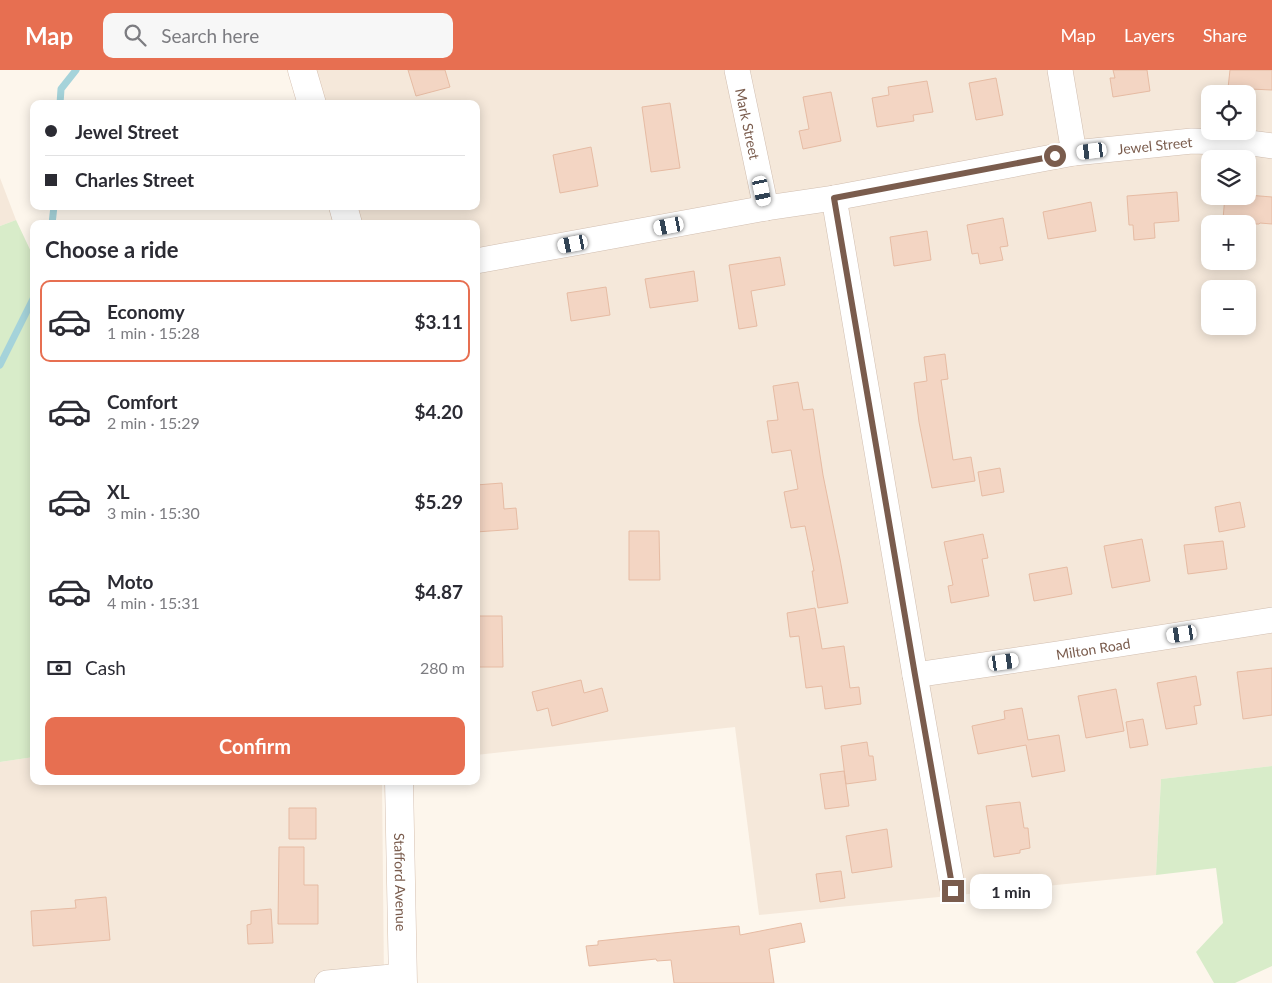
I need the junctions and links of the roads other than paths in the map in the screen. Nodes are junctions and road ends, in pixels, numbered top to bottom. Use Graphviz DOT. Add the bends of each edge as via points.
graph roads {
  1 [pos="302,70"];
  2 [pos="737,70"];
  3 [pos="1060,70"];
  4 [pos="311,100"];
  5 [pos="1272,146"];
  6 [pos="1074,153"];
  7 [pos="834,198"];
  8 [pos="766,208"];
  9 [pos="480,260"];
  10 [pos="1272,620"];
  11 [pos="915,675"];
  12 [pos="399,785"];
  13 [pos="953,891"];
  14 [pos="403,980"];
  15 [pos="328,983"];
  1 -- 4 [label="main road"];
  2 -- 8 [label="street, Mark Street"];
  3 -- 6 [label="street"];
  5 -- 6 [label="street, Jewel Street" via="1192,141"];
  6 -- 7 [label="street, Jewel Street"];
  7 -- 8 [label="street, Jewel Street"];
  7 -- 11 [label="street"];
  8 -- 9 [label="street, Jewel Street"];
  10 -- 11 [label="street, Milton Road"];
  11 -- 13 [label="street"];
  12 -- 14 [label="main road, Stafford Avenue"];
  14 -- 15 [label="street"];
}
